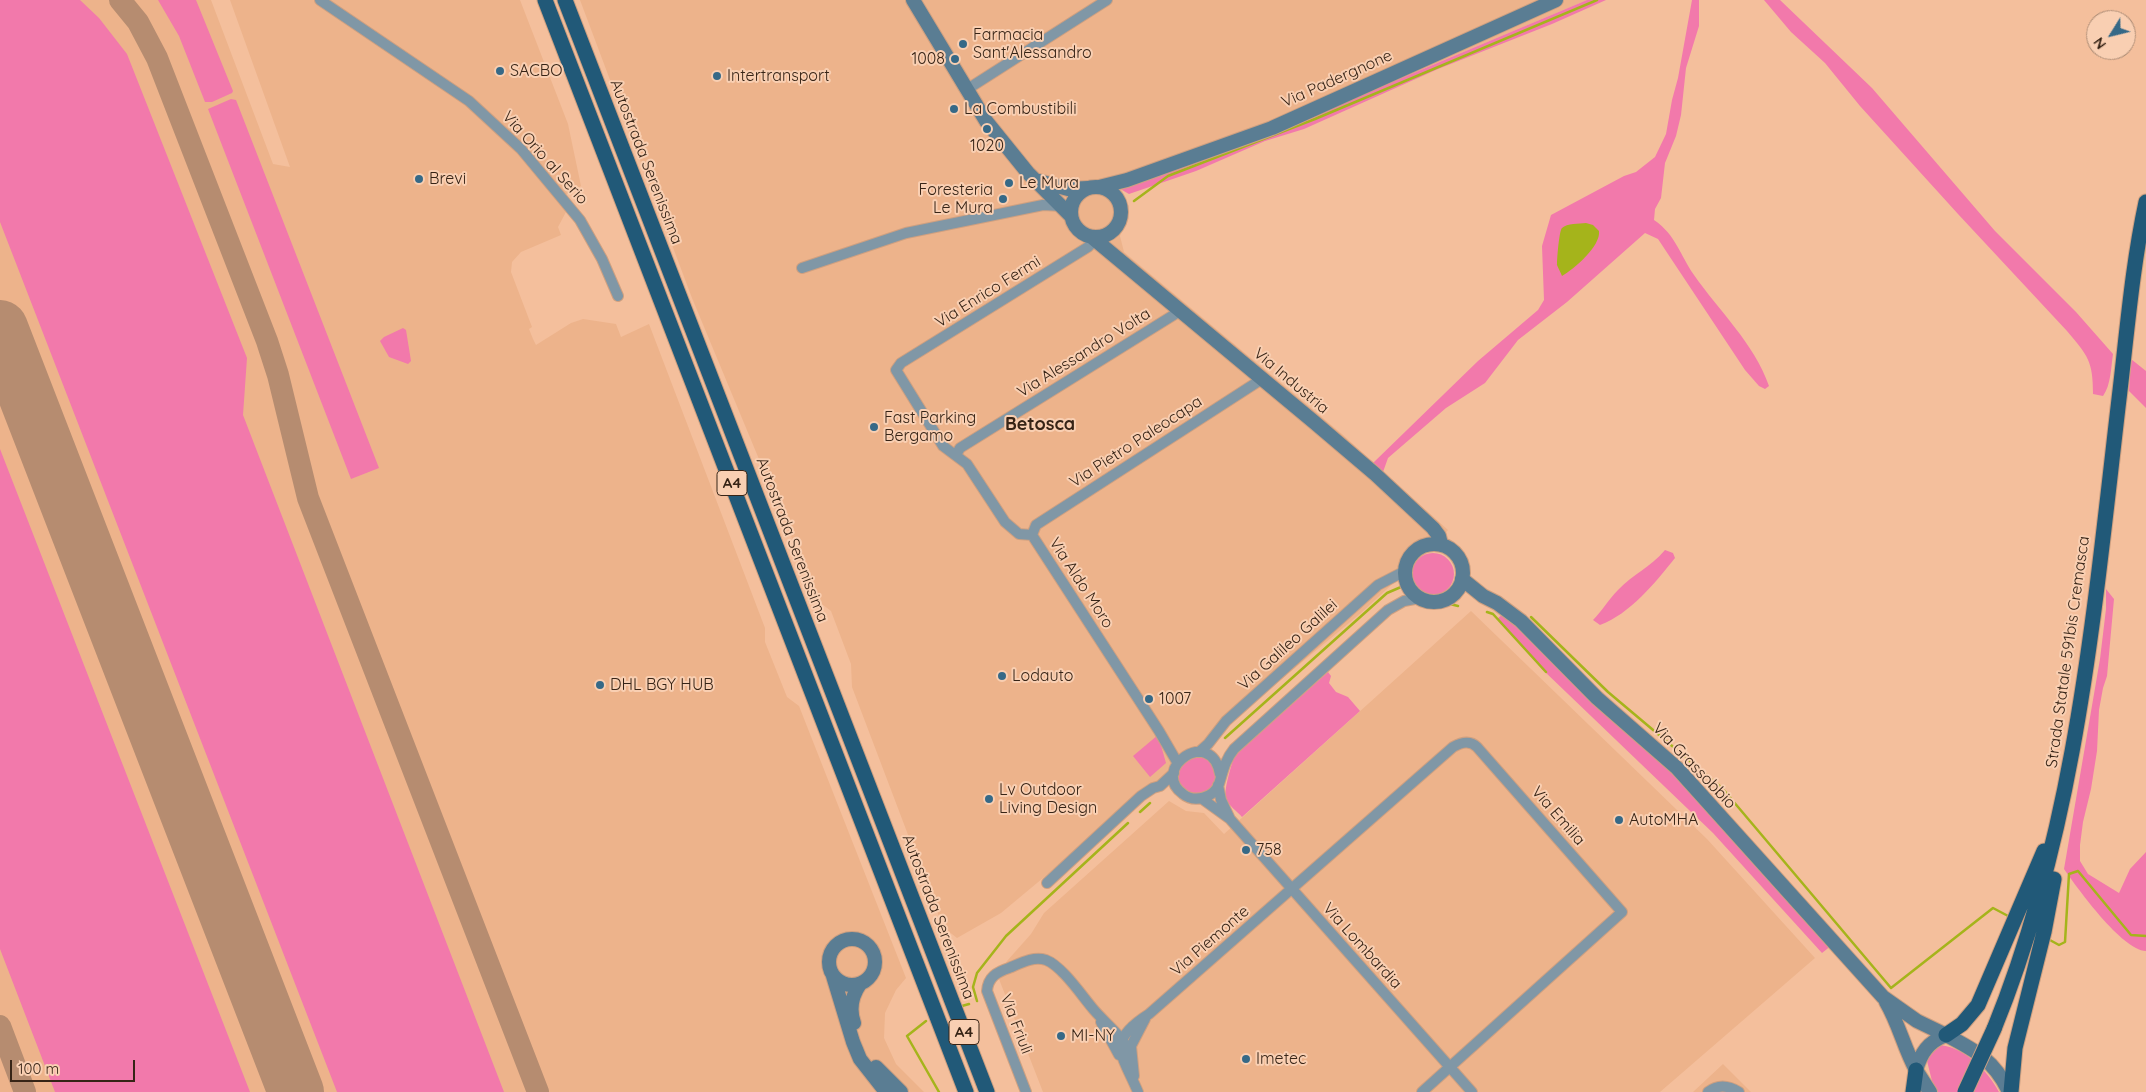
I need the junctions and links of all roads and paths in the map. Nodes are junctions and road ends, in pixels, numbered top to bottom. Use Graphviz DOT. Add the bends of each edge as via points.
graph roads {
  1 [pos="320,0"];
  2 [pos="546,0"];
  3 [pos="565,0"];
  4 [pos="913,0"];
  5 [pos="1107,0"];
  6 [pos="1556,0"];
  7 [pos="1540,3"];
  8 [pos="966,90"];
  9 [pos="1127,180"];
  10 [pos="1037,182"];
  11 [pos="1093,187"];
  12 [pos="1068,189"];
  13 [pos="2146,202"];
  14 [pos="1120,204"];
  15 [pos="1057,206"];
  16 [pos="1114,231"];
  17 [pos="1093,238"];
  18 [pos="1124,264"];
  19 [pos="802,268"];
  20 [pos="618,296"];
  21 [pos="1180,311"];
  22 [pos="896,370"];
  23 [pos="1262,379"];
  24 [pos="956,455"];
  25 [pos="1433,528"];
  26 [pos="1032,535"];
  27 [pos="1441,544"];
  28 [pos="1420,547"];
  29 [pos="1405,571"];
  30 [pos="1462,579"];
  31 [pos="1483,596"];
  32 [pos="1449,597"];
  33 [pos="1420,598"];
  34 [pos="1159,730"];
  35 [pos="1195,752"];
  36 [pos="1177,762"];
  37 [pos="1174,773"];
  38 [pos="1220,774"];
  39 [pos="1218,785"];
  40 [pos="1160,786"];
  41 [pos="1182,793"];
  42 [pos="1201,798"];
  43 [pos="2061,808"];
  44 [pos="1230,819"];
  45 [pos="1047,883"];
  46 [pos="1291,889"];
  47 [pos="833,976"];
  48 [pos="860,984"];
  49 [pos="1883,997"];
  50 [pos="1096,1012"];
  51 [pos="1149,1014"];
  52 [pos="1946,1035"];
  53 [pos="1122,1040"];
  54 [pos="1130,1054"];
  55 [pos="1124,1064"];
  56 [pos="1450,1067"];
  57 [pos="1916,1070"];
  58 [pos="1137,1091"];
  59 [pos="886,1092"];
  60 [pos="901,1092"];
  61 [pos="966,1092"];
  62 [pos="987,1092"];
  63 [pos="1026,1092"];
  64 [pos="1422,1092"];
  65 [pos="1472,1092"];
  66 [pos="1708,1092"];
  67 [pos="1739,1092"];
  68 [pos="1913,1092"];
  69 [pos="1930,1092"];
  70 [pos="1965,1092"];
  71 [pos="2010,1092"];
  1 -- 20 [label="street, Via Orio al Serio" via="469,101 521,149 575,212 602,259"];
  2 -- 61 [label="highway, A4"];
  3 -- 62 [label="highway, Autostrada Serenissima / A4"];
  4 -- 8 [label="street"];
  5 -- 8 [label="street"];
  6 -- 7 [label="street, Via Padergnone"];
  7 -- 9 [label="street, Via Padergnone" via="1272,128"];
  8 -- 10 [label="street" via="986,121"];
  9 -- 11 [label="street, Via Padergnone"];
  9 -- 14 [label="street" via="1119,193"];
  10 -- 12 [label="street, Via Padergnone"];
  10 -- 15 [label="street"];
  11 -- 12 [label="street, Via Padergnone"];
  11 -- 14 [label="street" via="1114,194"];
  11 -- 15 [label="street"];
  12 -- 15 [label="street"];
  13 -- 43 [label="highway, Strada Statale 591bis Cremasca" via="2130,293 2085,676"];
  14 -- 16 [label="street" via="1121,216"];
  15 -- 17 [label="street" via="1078,230"];
  15 -- 19 [label="street" via="906,234"];
  16 -- 17 [label="street"];
  16 -- 18 [label="street, Via Industria" via="1116,250"];
  17 -- 18 [label="street, Via Industria"];
  17 -- 22 [label="street, Via Enrico Fermi" via="1088,248 901,363"];
  18 -- 21 [label="street, Via Industria"];
  21 -- 23 [label="street, Via Industria"];
  21 -- 24 [label="street, Via Alessandro Volta" via="960,448"];
  22 -- 24 [label="street, Via Aldo Moro" via="944,446"];
  23 -- 25 [label="street, Via Industria" via="1375,474"];
  23 -- 26 [label="street, Via Pietro Paleocapa" via="1036,525"];
  24 -- 26 [label="street, Via Aldo Moro" via="967,464 1005,522 1019,534"];
  25 -- 27 [label="street, Via Industria"];
  25 -- 28 [label="street" via="1428,540"];
  26 -- 34 [label="street, Via Aldo Moro"];
  27 -- 28 [label="street"];
  27 -- 30 [label="street" via="1458,556"];
  28 -- 29 [label="street" via="1409,557"];
  29 -- 33 [label="street" via="1408,586"];
  29 -- 35 [label="street, Via Galileo Galilei" via="1378,586 1226,721 1208,744"];
  30 -- 31 [label="street, Via Grassobbio"];
  30 -- 32 [label="street"];
  31 -- 32 [label="street" via="1462,594"];
  31 -- 49 [label="street, Via Grassobbio" via="1521,621 1597,698 1676,768"];
  32 -- 33 [label="street" via="1434,602"];
  33 -- 38 [label="street" via="1395,605 1381,616 1234,749 1227,756"];
  34 -- 35 [label="street, Via Aldo Moro" via="1172,745"];
  34 -- 36 [label="street, Via Aldo Moro"];
  35 -- 36 [label="street"];
  35 -- 38 [label="street" via="1205,753 1216,761"];
  36 -- 37 [label="street"];
  37 -- 40 [label="street"];
  37 -- 41 [label="street" via="1174,782"];
  38 -- 39 [label="street"];
  39 -- 42 [label="street" via="1208,796"];
  39 -- 44 [label="street, Via Lombardia"];
  40 -- 41 [label="street"];
  40 -- 45 [label="street" via="1141,796"];
  41 -- 42 [label="street"];
  42 -- 44 [label="street, Via Lombardia"];
  43 -- 52 [label="highway" via="1978,1005 1962,1024"];
  43 -- 70 [label="highway, Strada Statale 591bis Cremasca, bridge" via="2048,868 2031,923 1994,1028"];
  43 -- 71 [label="highway" via="2057,862 2044,932 2015,1048"];
  44 -- 46 [label="street, Via Lombardia"];
  46 -- 51 [label="street, Via Piemonte"];
  46 -- 56 [label="street, Via Lombardia"];
  46 -- 56 [label="street, Via Emilia" via="1453,747 1460,742 1468,742 1478,747 1622,912"];
  47 -- 48 [label="street" via="847,985"];
  47 -- 48 [label="street" via="829,959 834,947 845,940 857,940 871,949 876,960 873,973"];
  47 -- 59 [label="street" via="860,1060"];
  48 -- 60 [label="street" via="852,997 850,1009 862,1047 871,1062"];
  49 -- 52 [label="street, Via Grassobbio" via="1917,1021"];
  49 -- 57 [label="street, Via Grassobbio" via="1897,1020 1908,1056"];
  50 -- 53 [label="street, Via Friuli"];
  50 -- 55 [label="street, Via Friuli"];
  50 -- 63 [label="street, Via Friuli" via="1057,967 1046,960 1027,960 993,975 987,985 988,997"];
  51 -- 53 [label="street, Via Piemonte" via="1129,1029"];
  51 -- 54 [label="street, Via Piemonte" via="1135,1036"];
  52 -- 57 [label="street" via="1927,1046"];
  52 -- 71 [label="street, Via Grassobbio" via="1991,1063"];
  53 -- 54 [label="street, Via Friuli"];
  53 -- 55 [label="street, Via Piemonte"];
  54 -- 58 [label="street, Via Piemonte"];
  55 -- 58 [label="street, Via Piemonte"];
  56 -- 64 [label="street"];
  56 -- 65 [label="street, Via Lombardia"];
  57 -- 68 [label="highway"];
  57 -- 69 [label="street, Via Grassobbio"];
  66 -- 67 [label="street" via="1724,1086"];
}
